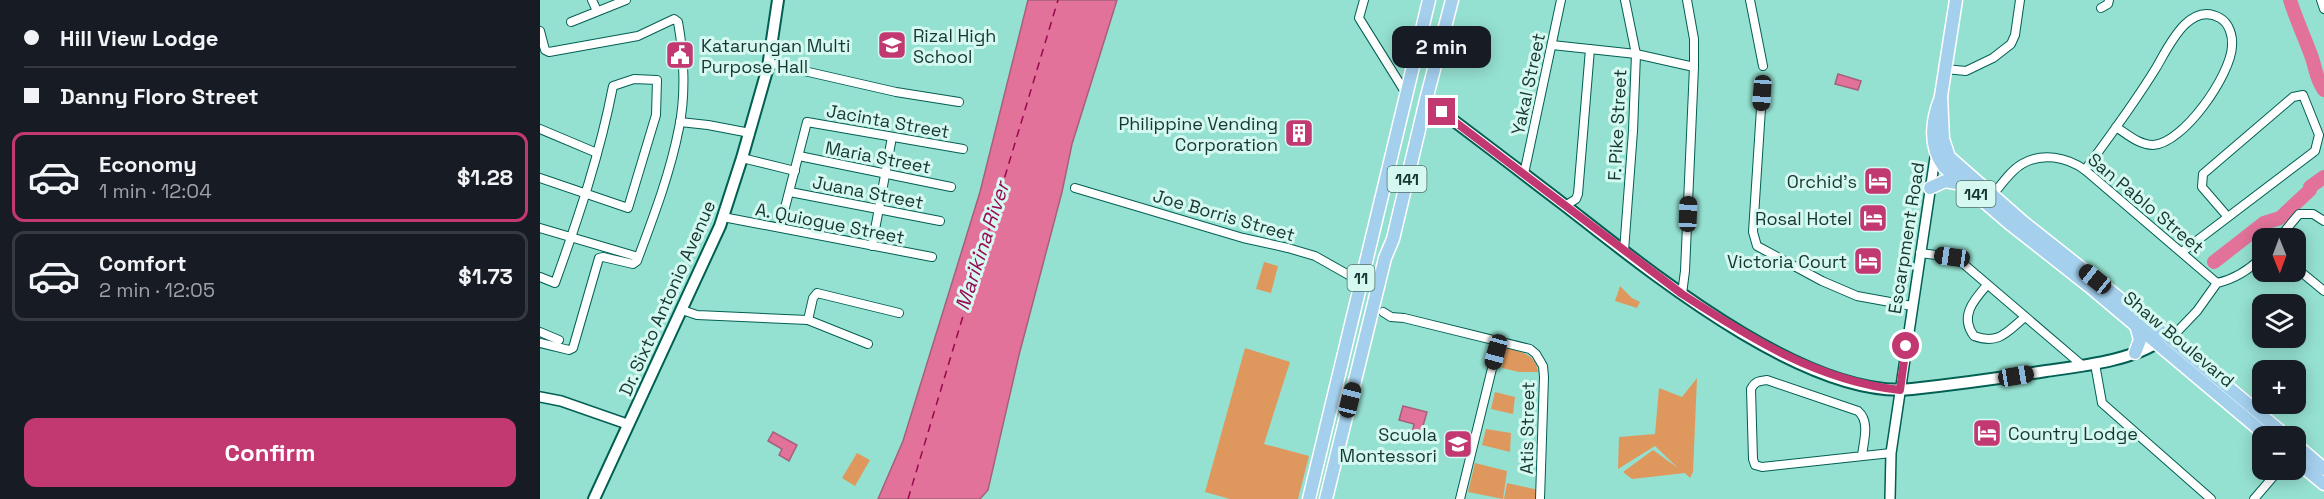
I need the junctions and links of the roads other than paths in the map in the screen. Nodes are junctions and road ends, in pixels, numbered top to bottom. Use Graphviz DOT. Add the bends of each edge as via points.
graph roads {
  1 [pos="592,0"];
  2 [pos="626,0"];
  3 [pos="778,0"];
  4 [pos="1364,0"];
  5 [pos="1429,0"];
  6 [pos="1436,0"];
  7 [pos="1445,0"];
  8 [pos="1452,0"];
  9 [pos="1561,0"];
  10 [pos="1625,0"];
  11 [pos="1687,0"];
  12 [pos="1750,0"];
  13 [pos="1956,0"];
  14 [pos="2020,0"];
  15 [pos="2321,0"];
  16 [pos="2324,9"];
  17 [pos="597,11"];
  18 [pos="571,22"];
  19 [pos="540,31"];
  20 [pos="1552,45"];
  21 [pos="1590,49"];
  22 [pos="1636,54"];
  23 [pos="769,63"];
  24 [pos="1763,66"];
  25 [pos="1694,68"];
  26 [pos="1945,69"];
  27 [pos="1762,93"];
  28 [pos="1416,96"];
  29 [pos="1941,96"];
  30 [pos="959,102"];
  31 [pos="680,122"];
  32 [pos="2116,127"];
  33 [pos="540,129"];
  34 [pos="750,133"];
  35 [pos="892,137"];
  36 [pos="1940,148"];
  37 [pos="963,149"];
  38 [pos="597,153"];
  39 [pos="799,156"];
  40 [pos="742,158"];
  41 [pos="2085,170"];
  42 [pos="795,171"];
  43 [pos="885,174"];
  44 [pos="1524,174"];
  45 [pos="540,178"];
  46 [pos="1964,184"];
  47 [pos="951,187"];
  48 [pos="1075,188"];
  49 [pos="1930,188"];
  50 [pos="790,192"];
  51 [pos="585,195"];
  52 [pos="1992,196"];
  53 [pos="1566,206"];
  54 [pos="880,210"];
  55 [pos="2227,216"];
  56 [pos="723,217"];
  57 [pos="2324,221"];
  58 [pos="940,222"];
  59 [pos="780,227"];
  60 [pos="540,228"];
  61 [pos="2287,228"];
  62 [pos="570,238"];
  63 [pos="872,246"];
  64 [pos="1624,251"];
  65 [pos="2182,252"];
  66 [pos="1920,253"];
  67 [pos="635,256"];
  68 [pos="932,258"];
  69 [pos="2252,267"];
  70 [pos="2306,276"];
  71 [pos="540,277"];
  72 [pos="1360,282"];
  73 [pos="2217,283"];
  74 [pos="1987,285"];
  75 [pos="2324,291"];
  76 [pos="1682,294"];
  77 [pos="1912,306"];
  78 [pos="682,310"];
  79 [pos="1378,311"];
  80 [pos="899,313"];
  81 [pos="2025,317"];
  82 [pos="808,321"];
  83 [pos="2136,325"];
  84 [pos="540,332"];
  85 [pos="559,340"];
  86 [pos="1499,340"];
  87 [pos="2167,340"];
  88 [pos="540,343"];
  89 [pos="868,344"];
  90 [pos="2135,353"];
  91 [pos="2100,363"];
  92 [pos="2083,366"];
  93 [pos="1900,390"];
  94 [pos="540,397"];
  95 [pos="627,424"];
  96 [pos="2257,426"];
  97 [pos="2274,426"];
  98 [pos="1891,451"];
  99 [pos="2306,453"];
  100 [pos="1867,455"];
  101 [pos="2306,469"];
  102 [pos="2324,469"];
  103 [pos="2270,480"];
  104 [pos="2324,484"];
  105 [pos="594,499"];
  106 [pos="1309,499"];
  107 [pos="1326,499"];
  108 [pos="1460,499"];
  109 [pos="1540,499"];
  110 [pos="1890,499"];
  111 [pos="2211,499"];
  112 [pos="2254,499"];
  1 -- 17 [label="street"];
  2 -- 17 [label="street"];
  3 -- 23 [label="main road, Dr. Sixto Antonio Avenue"];
  4 -- 28 [label="street" via="1359,18"];
  5 -- 28 [label="main road"];
  6 -- 28 [label="main road, 11"];
  7 -- 28 [label="main road, 11"];
  8 -- 28 [label="main road"];
  9 -- 20 [label="street, Yakal Street"];
  10 -- 22 [label="street, F. Pike Street"];
  11 -- 25 [label="street"];
  12 -- 24 [label="street"];
  13 -- 26 [label="main road, 141"];
  14 -- 26 [label="street" via="2011,44 1976,67"];
  15 -- 16 [label="street"];
  17 -- 18 [label="street"];
  19 -- 31 [label="street" via="549,52 638,36 674,19 678,22 682,52"];
  20 -- 21 [label="street"];
  20 -- 44 [label="street, Yakal Street"];
  21 -- 22 [label="street"];
  21 -- 53 [label="street" via="1578,194"];
  22 -- 25 [label="street"];
  22 -- 64 [label="street, F. Pike Street"];
  23 -- 30 [label="street"];
  23 -- 34 [label="main road, Dr. Sixto Antonio Avenue"];
  25 -- 76 [label="street"];
  26 -- 29 [label="main road, 141"];
  27 -- 77 [label="street" via="1753,232 1757,246 1857,296"];
  28 -- 44 [label="main road"];
  28 -- 72 [label="main road, 11" via="1386,171"];
  28 -- 79 [label="main road, 11" via="1387,238"];
  29 -- 36 [label="main road, 141"];
  29 -- 36 [label="main road, 141" via="1933,123"];
  31 -- 34 [label="street"];
  31 -- 88 [label="street" via="637,263 599,258 573,348"];
  32 -- 32 [label="street" via="2141,143 2159,144 2197,114 2227,69 2232,54 2232,39 2224,21 2201,15 2181,27 2134,105"];
  32 -- 41 [label="street"];
  33 -- 38 [label="street"];
  34 -- 40 [label="main road, Dr. Sixto Antonio Avenue"];
  35 -- 37 [label="street, Jacinta Street"];
  35 -- 39 [label="street, Jacinta Street" via="807,122"];
  35 -- 43 [label="street"];
  36 -- 46 [label="main road, Shaw Boulevard / 141" via="1944,167"];
  36 -- 49 [label="street, Escarpment Road"];
  36 -- 52 [label="main road, Shaw Boulevard / 141"];
  38 -- 51 [label="street"];
  38 -- 51 [label="street" via="613,86 634,79 657,80 656,115 628,208"];
  39 -- 42 [label="street"];
  39 -- 43 [label="street, Maria Street"];
  40 -- 42 [label="street"];
  40 -- 56 [label="main road, Dr. Sixto Antonio Avenue"];
  41 -- 52 [label="street, San Pablo Street" via="2057,158 2029,161 2015,170"];
  41 -- 65 [label="street, San Pablo Street"];
  42 -- 50 [label="street"];
  43 -- 47 [label="street, Maria Street"];
  43 -- 54 [label="street"];
  44 -- 53 [label="main road"];
  45 -- 51 [label="street"];
  46 -- 49 [label="main road" via="1942,181"];
  46 -- 83 [label="main road, Shaw Boulevard / 141"];
  48 -- 72 [label="street, Joe Borris Street" via="1306,254"];
  49 -- 66 [label="street, Escarpment Road"];
  50 -- 54 [label="street, Juana Street"];
  50 -- 59 [label="street"];
  51 -- 62 [label="street"];
  52 -- 87 [label="main road, Shaw Boulevard / 141"];
  53 -- 64 [label="main road"];
  54 -- 58 [label="street, Juana Street"];
  54 -- 63 [label="street"];
  55 -- 55 [label="street" via="2202,187 2203,174 2293,97 2303,95 2319,135 2315,151"];
  55 -- 65 [label="street"];
  56 -- 59 [label="street, A. Quiogue Street"];
  56 -- 78 [label="main road, Dr. Sixto Antonio Avenue"];
  57 -- 61 [label="street" via="2313,214 2299,214"];
  59 -- 63 [label="street, A. Quiogue Street"];
  60 -- 62 [label="street"];
  62 -- 67 [label="street"];
  62 -- 71 [label="street" via="555,283"];
  63 -- 68 [label="street, A. Quiogue Street"];
  64 -- 76 [label="main road"];
  65 -- 73 [label="street, San Pablo Street"];
  66 -- 74 [label="street" via="1959,260"];
  66 -- 77 [label="street, Escarpment Road"];
  69 -- 73 [label="street"];
  70 -- 75 [label="street"];
  72 -- 106 [label="main road, 11"];
  73 -- 87 [label="street" via="2197,311"];
  74 -- 81 [label="street"];
  74 -- 81 [label="street" via="1970,304 1969,330 1974,336 1999,338"];
  76 -- 93 [label="main road" via="1802,364 1855,382"];
  77 -- 93 [label="street, Escarpment Road"];
  78 -- 82 [label="street" via="697,315"];
  78 -- 95 [label="main road, Dr. Sixto Antonio Avenue"];
  79 -- 86 [label="street, Atis Street"];
  79 -- 107 [label="main road, 11"];
  80 -- 82 [label="street" via="817,293"];
  81 -- 92 [label="street"];
  82 -- 89 [label="street"];
  83 -- 87 [label="main road, Shaw Boulevard / 141"];
  83 -- 90 [label="main road" via="2140,340"];
  84 -- 85 [label="street"];
  86 -- 108 [label="street"];
  86 -- 109 [label="street, Atis Street" via="1530,349 1543,366"];
  87 -- 90 [label="main road"];
  87 -- 91 [label="main road" via="2128,360"];
  87 -- 96 [label="main road, Shaw Boulevard / 141"];
  87 -- 97 [label="main road, Shaw Boulevard / 141"];
  90 -- 91 [label="main road"];
  91 -- 92 [label="main road"];
  91 -- 111 [label="street" via="2102,403"];
  92 -- 93 [label="main road"];
  93 -- 98 [label="street, Escarpment Road"];
  94 -- 95 [label="street"];
  95 -- 105 [label="main road, Dr. Sixto Antonio Avenue"];
  98 -- 100 [label="street"];
  98 -- 110 [label="street, Escarpment Road"];
  99 -- 102 [label="main road"];
  100 -- 100 [label="street" via="1755,465 1753,384 1767,380 1858,411 1863,416"];
  101 -- 104 [label="main road"];
  103 -- 112 [label="street"];
}
